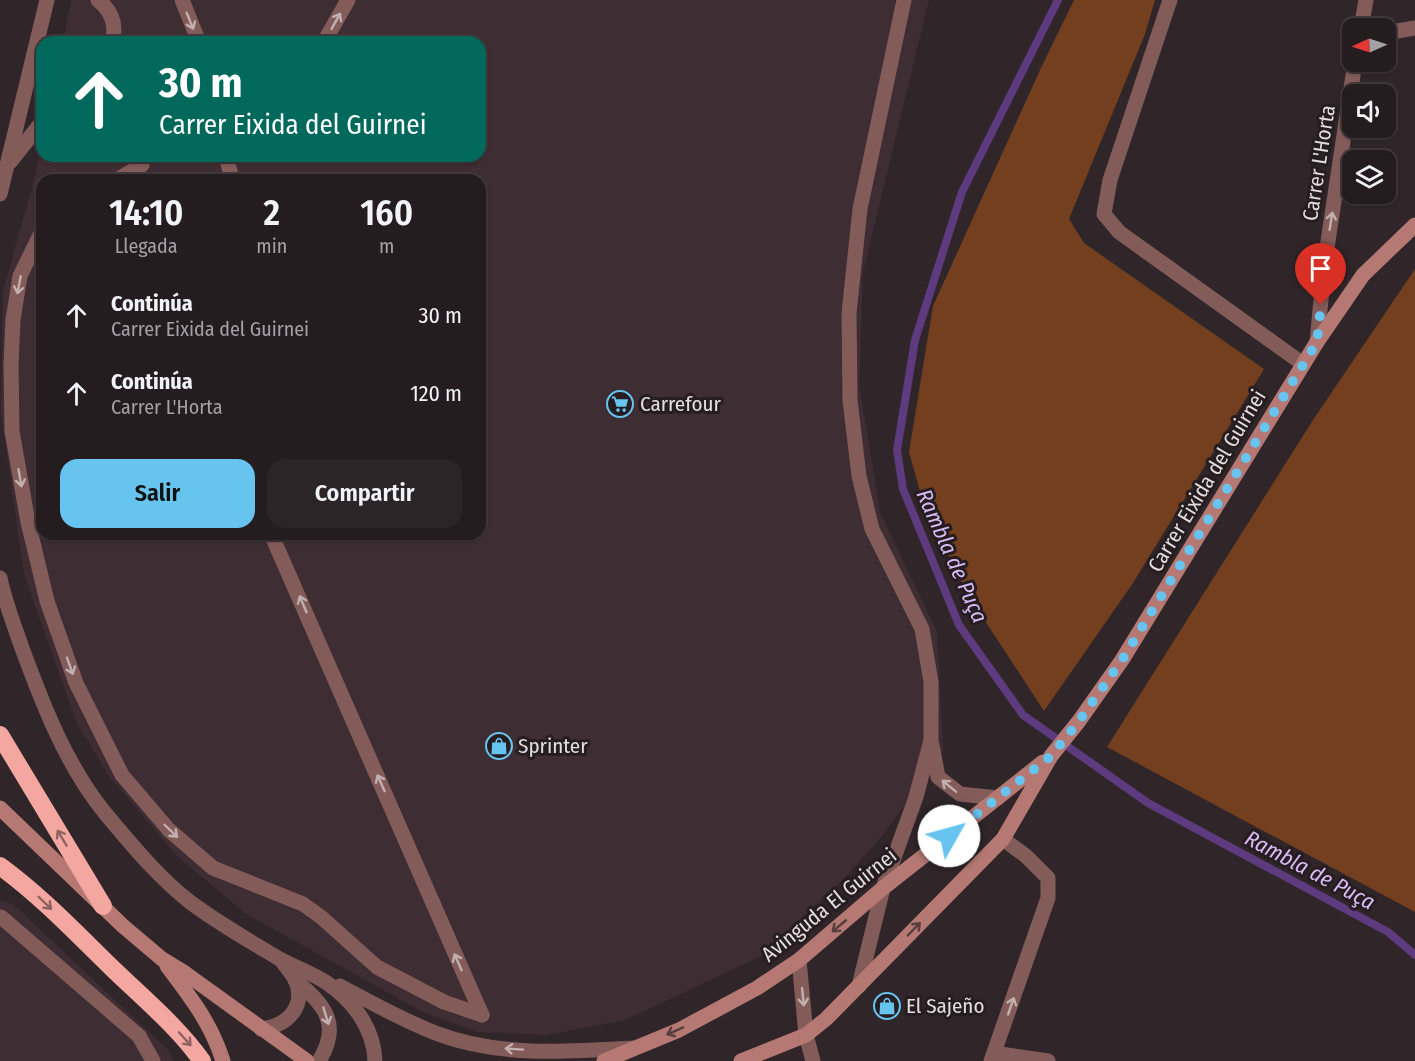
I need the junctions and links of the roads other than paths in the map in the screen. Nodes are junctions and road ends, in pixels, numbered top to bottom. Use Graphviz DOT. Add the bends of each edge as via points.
graph roads {
  1 [pos="57,0"];
  2 [pos="98,0"];
  3 [pos="109,0"];
  4 [pos="182,0"];
  5 [pos="348,0"];
  6 [pos="904,0"];
  7 [pos="1170,0"];
  8 [pos="1366,0"];
  9 [pos="46,7"];
  10 [pos="1362,18"];
  11 [pos="113,20"];
  12 [pos="1415,28"];
  13 [pos="1396,31"];
  14 [pos="42,36"];
  15 [pos="114,36"];
  16 [pos="120,36"];
  17 [pos="197,36"];
  18 [pos="327,36"];
  19 [pos="36,59"];
  20 [pos="1353,72"];
  21 [pos="36,130"];
  22 [pos="144,163"];
  23 [pos="7,167"];
  24 [pos="127,174"];
  25 [pos="0,195"];
  26 [pos="1412,231"];
  27 [pos="36,243"];
  28 [pos="1317,342"];
  29 [pos="1303,364"];
  30 [pos="274,540"];
  31 [pos="0,578"];
  32 [pos="0,735"];
  33 [pos="931,740"];
  34 [pos="1051,756"];
  35 [pos="998,798"];
  36 [pos="0,808"];
  37 [pos="1003,839"];
  38 [pos="0,866"];
  39 [pos="883,888"];
  40 [pos="103,906"];
  41 [pos="1,917"];
  42 [pos="162,959"];
  43 [pos="280,959"];
  44 [pos="799,960"];
  45 [pos="296,980"];
  46 [pos="326,983"];
  47 [pos="859,986"];
  48 [pos="261,1029"];
  49 [pos="806,1035"];
  50 [pos="636,1048"];
  51 [pos="993,1057"];
  52 [pos="153,1061"];
  53 [pos="202,1061"];
  54 [pos="223,1061"];
  55 [pos="307,1061"];
  56 [pos="319,1061"];
  57 [pos="375,1061"];
  58 [pos="604,1061"];
  59 [pos="741,1061"];
  60 [pos="813,1061"];
  61 [pos="1048,1061"];
  1 -- 9 [label="street"];
  2 -- 11 [label="street"];
  3 -- 11 [label="street"];
  4 -- 17 [label="street, one-way"];
  18 -- 5 [label="street, one-way"];
  6 -- 33 [label="street" via="860,209 849,313 850,400 859,476 872,529 922,629 930,682"];
  7 -- 29 [label="street" via="1110,180 1104,214 1119,232"];
  8 -- 10 [label="street"];
  9 -- 14 [label="street"];
  11 -- 15 [label="street"];
  11 -- 16 [label="street"];
  12 -- 13 [label="street"];
  19 -- 23 [label="street"];
  28 -- 20 [label="street, Carrer L'Horta, one-way"];
  21 -- 23 [label="street"];
  22 -- 24 [label="street"];
  23 -- 25 [label="street"];
  26 -- 28 [label="street, Carrer Eixida del Guirnei" via="1363,275"];
  27 -- 30 [label="street, one-way" via="20,276 13,320 13,438 47,601 76,683 122,775 169,830 213,868 303,904 377,968 444,1002 482,1016"];
  28 -- 29 [label="street, Carrer Eixida del Guirnei"];
  29 -- 34 [label="street, Carrer Eixida del Guirnei" via="1122,660"];
  31 -- 43 [label="street" via="37,690 75,770 103,811 189,901"];
  40 -- 32 [label="highway, one-way"];
  35 -- 33 [label="street, one-way" via="960,794 938,777"];
  33 -- 39 [label="street" via="916,797"];
  34 -- 35 [label="street, Avinguda El Guirnei"];
  34 -- 37 [label="street"];
  35 -- 39 [label="street, Avinguda El Guirnei"];
  36 -- 40 [label="street"];
  47 -- 37 [label="street, one-way"];
  51 -- 37 [label="street, one-way" via="1048,898 1048,878"];
  38 -- 53 [label="highway, one-way" via="32,890 187,1040"];
  39 -- 44 [label="street, Avinguda El Guirnei, one-way"];
  39 -- 47 [label="street"];
  40 -- 42 [label="street"];
  41 -- 52 [label="street" via="139,1036"];
  42 -- 48 [label="street"];
  42 -- 54 [label="street" via="204,1017"];
  43 -- 45 [label="street"];
  43 -- 46 [label="street"];
  44 -- 49 [label="street, one-way"];
  44 -- 50 [label="street, Avinguda El Guirnei, one-way" via="689,1025"];
  45 -- 48 [label="street" via="296,1010 278,1025"];
  45 -- 56 [label="street, one-way" via="328,1016 330,1035"];
  50 -- 46 [label="street, one-way" via="561,1052 493,1047 440,1035 340,986"];
  46 -- 57 [label="street" via="355,1008 368,1029"];
  47 -- 49 [label="street"];
  48 -- 55 [label="street"];
  49 -- 59 [label="street"];
  49 -- 60 [label="street"];
  50 -- 58 [label="street, Avinguda El Guirnei"];
  51 -- 61 [label="street"];
}
